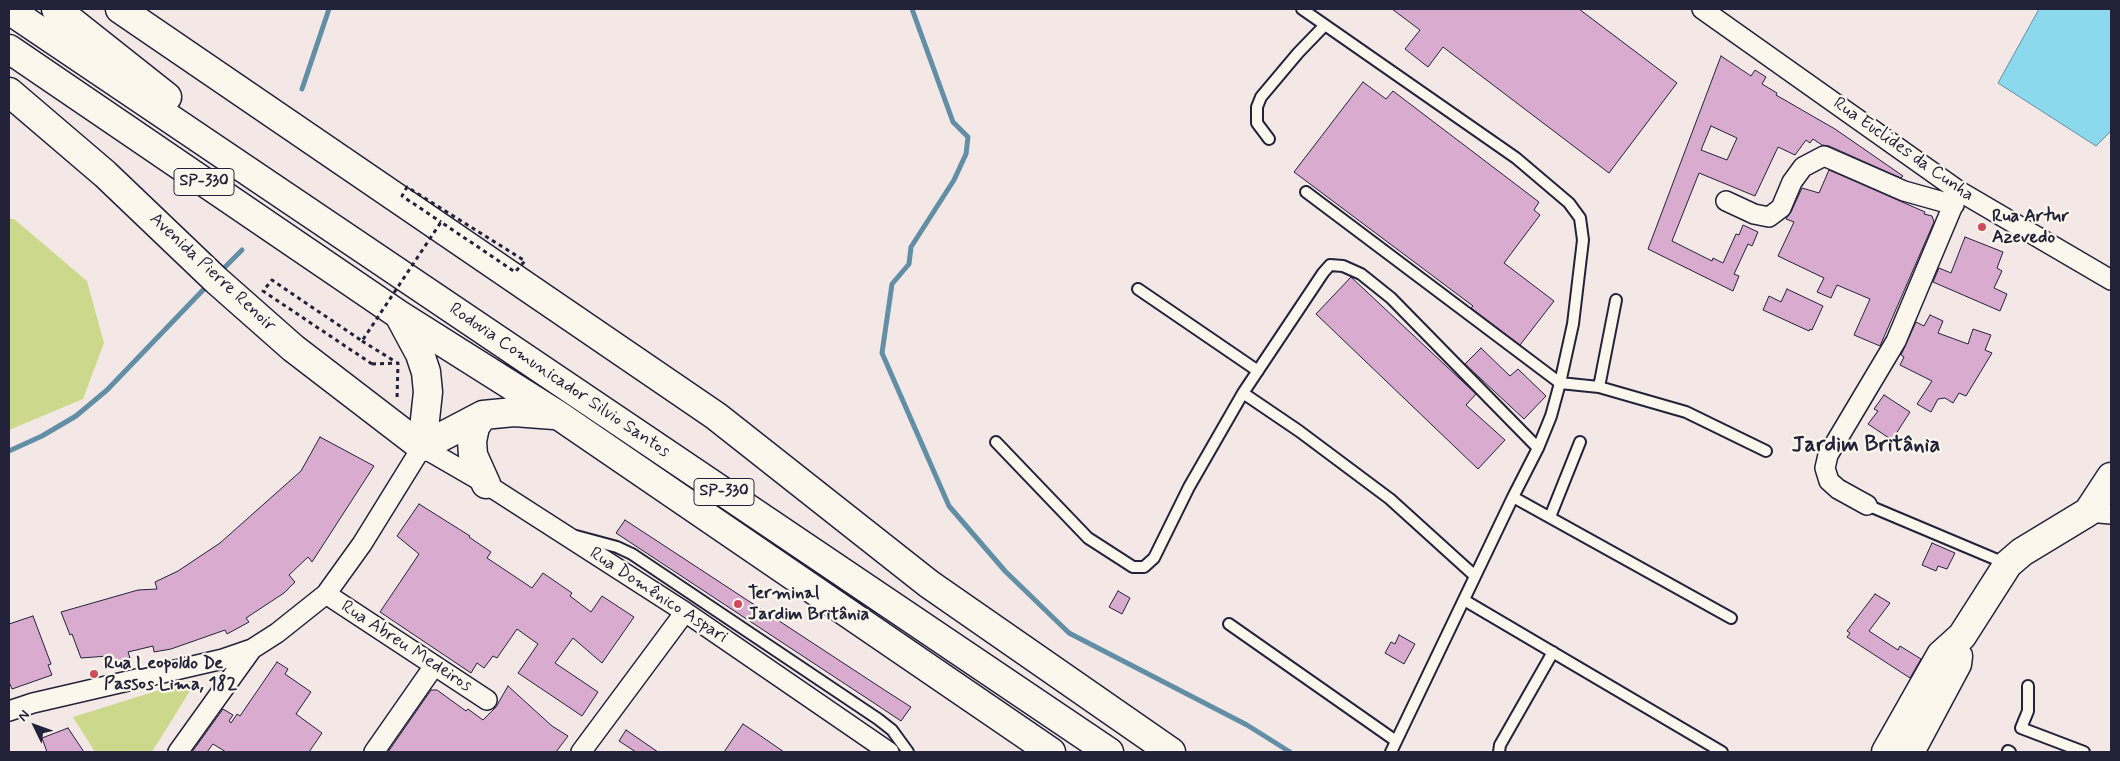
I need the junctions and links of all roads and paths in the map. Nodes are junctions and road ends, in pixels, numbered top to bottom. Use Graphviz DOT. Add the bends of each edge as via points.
graph roads {
  1 [pos="56,9"];
  2 [pos="1302,9"];
  3 [pos="1702,9"];
  4 [pos="9,10"];
  5 [pos="123,10"];
  6 [pos="1325,25"];
  7 [pos="9,49"];
  8 [pos="9,92"];
  9 [pos="1269,139"];
  10 [pos="1306,192"];
  11 [pos="1957,198"];
  12 [pos="1726,201"];
  13 [pos="441,222"];
  14 [pos="339,233"];
  15 [pos="2111,280"];
  16 [pos="1138,289"];
  17 [pos="1616,300"];
  18 [pos="398,314"];
  19 [pos="362,341"];
  20 [pos="398,363"];
  21 [pos="1258,371"];
  22 [pos="1560,383"];
  23 [pos="1599,388"];
  24 [pos="1243,394"];
  25 [pos="397,406"];
  26 [pos="483,415"];
  27 [pos="558,415"];
  28 [pos="996,442"];
  29 [pos="1580,442"];
  30 [pos="422,447"];
  31 [pos="1538,448"];
  32 [pos="1766,451"];
  33 [pos="2111,477"];
  34 [pos="486,484"];
  35 [pos="1513,497"];
  36 [pos="1867,505"];
  37 [pos="2099,513"];
  38 [pos="1550,517"];
  39 [pos="558,532"];
  40 [pos="2008,564"];
  41 [pos="1475,576"];
  42 [pos="326,594"];
  43 [pos="1464,600"];
  44 [pos="685,612"];
  45 [pos="1731,618"];
  46 [pos="1229,624"];
  47 [pos="1962,636"];
  48 [pos="252,649"];
  49 [pos="1553,652"];
  50 [pos="434,666"];
  51 [pos="2028,686"];
  52 [pos="486,700"];
  53 [pos="9,712"];
  54 [pos="1396,740"];
  55 [pos="178,752"];
  56 [pos="374,752"];
  57 [pos="581,752"];
  58 [pos="889,752"];
  59 [pos="908,752"];
  60 [pos="1051,752"];
  61 [pos="1109,752"];
  62 [pos="1172,752"];
  63 [pos="1391,752"];
  64 [pos="1499,752"];
  65 [pos="1722,752"];
  66 [pos="1886,752"];
  67 [pos="1910,752"];
  68 [pos="2084,752"];
  1 -- 14 [label="main road"];
  2 -- 6 [label="lane"];
  3 -- 11 [label="street, Rua Euclides da Cunha"];
  4 -- 14 [label="main road, Rodovia Comunicador Silvio Santos / SP-330"];
  5 -- 62 [label="main road" via="716,416 929,584"];
  6 -- 9 [label="lane" via="1261,97 1257,123"];
  6 -- 22 [label="lane" via="1516,158 1569,202 1580,218 1583,240 1573,324"];
  7 -- 18 [label="main road, Rodovia Comunicador Silvio Santos / SP-330"];
  8 -- 30 [label="main road, Avenida Pierre Renoir" via="105,174 216,280 294,348"];
  10 -- 22 [label="lane"];
  11 -- 12 [label="street" via="1904,191 1824,156 1803,167 1780,208 1769,216 1754,214"];
  11 -- 15 [label="street, Rua Euclides da Cunha"];
  11 -- 36 [label="street" via="1896,341 1828,455 1825,468 1829,481"];
  13 -- 13 [label="path, bridge" via="516,272 525,261 407,187 402,196"];
  13 -- 19 [label="path, bridge"];
  14 -- 61 [label="main road, Rodovia Comunicador Silvio Santos / SP-330"];
  16 -- 21 [label="lane"];
  17 -- 23 [label="lane"];
  18 -- 27 [label="main road, Rodovia Comunicador Silvio Santos / SP-330"];
  18 -- 30 [label="main road" via="426,372 428,392"];
  19 -- 20 [label="path"];
  19 -- 20 [label="path, bridge" via="272,280 263,291 372,364"];
  20 -- 25 [label="path"];
  21 -- 24 [label="lane"];
  21 -- 31 [label="lane" via="1323,273 1330,265 1344,266 1362,274 1391,298"];
  22 -- 23 [label="lane"];
  22 -- 31 [label="lane"];
  23 -- 32 [label="lane" via="1686,412"];
  24 -- 28 [label="lane" via="1189,486 1154,558 1144,567 1133,567 1088,538"];
  24 -- 41 [label="lane" via="1390,499"];
  26 -- 27 [label="main road" via="514,412"];
  26 -- 30 [label="main road"];
  26 -- 34 [label="main road" via="474,434 473,455"];
  27 -- 60 [label="main road, Rodovia Comunicador Silvio Santos / SP-330"];
  29 -- 38 [label="lane"];
  30 -- 34 [label="street, Rua Domênico Aspari"];
  30 -- 42 [label="street" via="362,544"];
  31 -- 35 [label="lane"];
  33 -- 37 [label="main road"];
  34 -- 39 [label="street, Rua Domênico Aspari"];
  35 -- 38 [label="lane"];
  35 -- 41 [label="lane"];
  36 -- 40 [label="lane"];
  37 -- 40 [label="main road" via="2022,552"];
  38 -- 45 [label="lane"];
  39 -- 44 [label="street, Rua Domênico Aspari"];
  39 -- 59 [label="lane" via="609,544 632,554 878,719 892,730"];
  40 -- 47 [label="main road"];
  41 -- 43 [label="lane"];
  42 -- 48 [label="street" via="278,633"];
  42 -- 50 [label="street, Rua Abreu Medeiros"];
  43 -- 49 [label="lane"];
  43 -- 54 [label="lane"];
  44 -- 57 [label="street"];
  44 -- 58 [label="street, Rua Domênico Aspari"];
  46 -- 54 [label="lane"];
  47 -- 66 [label="main road" via="1941,655"];
  47 -- 67 [label="main road" via="1957,664"];
  48 -- 53 [label="street" via="182,670 33,703"];
  48 -- 55 [label="street"];
  49 -- 64 [label="lane"];
  49 -- 65 [label="lane"];
  50 -- 52 [label="street, Rua Abreu Medeiros"];
  50 -- 56 [label="street"];
  51 -- 68 [label="lane" via="2028,711 2021,728"];
  54 -- 63 [label="lane"];
}
